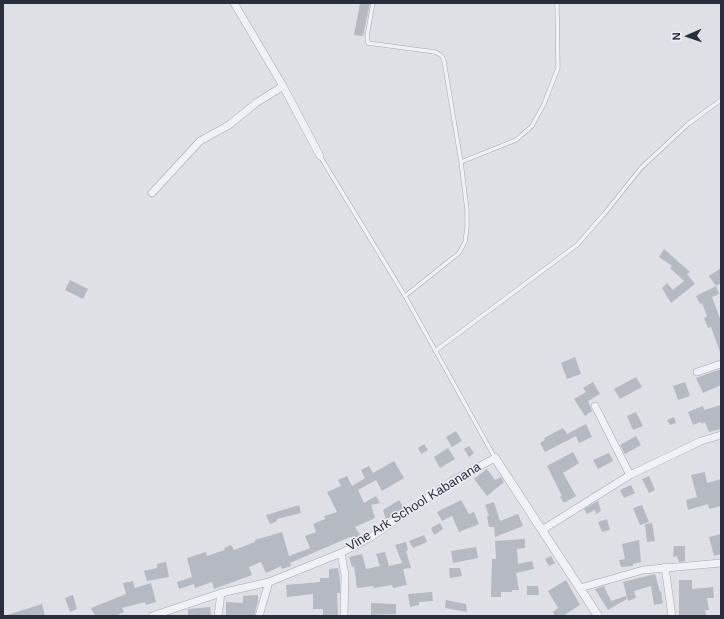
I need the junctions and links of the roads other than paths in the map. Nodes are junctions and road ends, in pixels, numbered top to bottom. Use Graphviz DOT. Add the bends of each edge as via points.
graph roads {
  1 [pos="234,3"];
  2 [pos="374,3"];
  3 [pos="557,3"];
  4 [pos="283,86"];
  5 [pos="721,100"];
  6 [pos="320,156"];
  7 [pos="460,162"];
  8 [pos="152,193"];
  9 [pos="405,296"];
  10 [pos="435,351"];
  11 [pos="721,364"];
  12 [pos="697,372"];
  13 [pos="595,406"];
  14 [pos="721,435"];
  15 [pos="495,458"];
  16 [pos="630,475"];
  17 [pos="542,530"];
  18 [pos="341,553"];
  19 [pos="721,562"];
  20 [pos="665,567"];
  21 [pos="269,582"];
  22 [pos="580,588"];
  23 [pos="221,593"];
  24 [pos="152,616"];
  25 [pos="218,616"];
  26 [pos="259,616"];
  27 [pos="344,616"];
  28 [pos="598,616"];
  29 [pos="672,616"];
  1 -- 4 [label="street"];
  2 -- 7 [label="lane" via="367,36 368,43 436,52 442,56"];
  3 -- 7 [label="lane" via="558,68 532,126 516,140"];
  4 -- 6 [label="street"];
  4 -- 8 [label="street" via="256,103 229,125 200,141"];
  5 -- 10 [label="lane" via="688,124 641,168 576,245"];
  6 -- 9 [label="lane"];
  7 -- 9 [label="lane" via="467,210 464,242 459,253"];
  9 -- 10 [label="lane"];
  10 -- 15 [label="lane"];
  11 -- 12 [label="street"];
  13 -- 16 [label="street"];
  14 -- 16 [label="street" via="701,441"];
  15 -- 17 [label="street"];
  15 -- 18 [label="street, Vine Ark School Kabanana" via="452,481 371,537"];
  16 -- 17 [label="street"];
  17 -- 22 [label="street"];
  18 -- 21 [label="street, Vine Ark School Kabanana"];
  18 -- 27 [label="street" via="346,575"];
  19 -- 20 [label="street"];
  20 -- 22 [label="street" via="643,570"];
  20 -- 29 [label="street"];
  21 -- 23 [label="street, Vine Ark School Kabanana"];
  21 -- 26 [label="street"];
  22 -- 28 [label="street"];
  23 -- 24 [label="street, Vine Ark School Kabanana"];
  23 -- 25 [label="street"];
}
